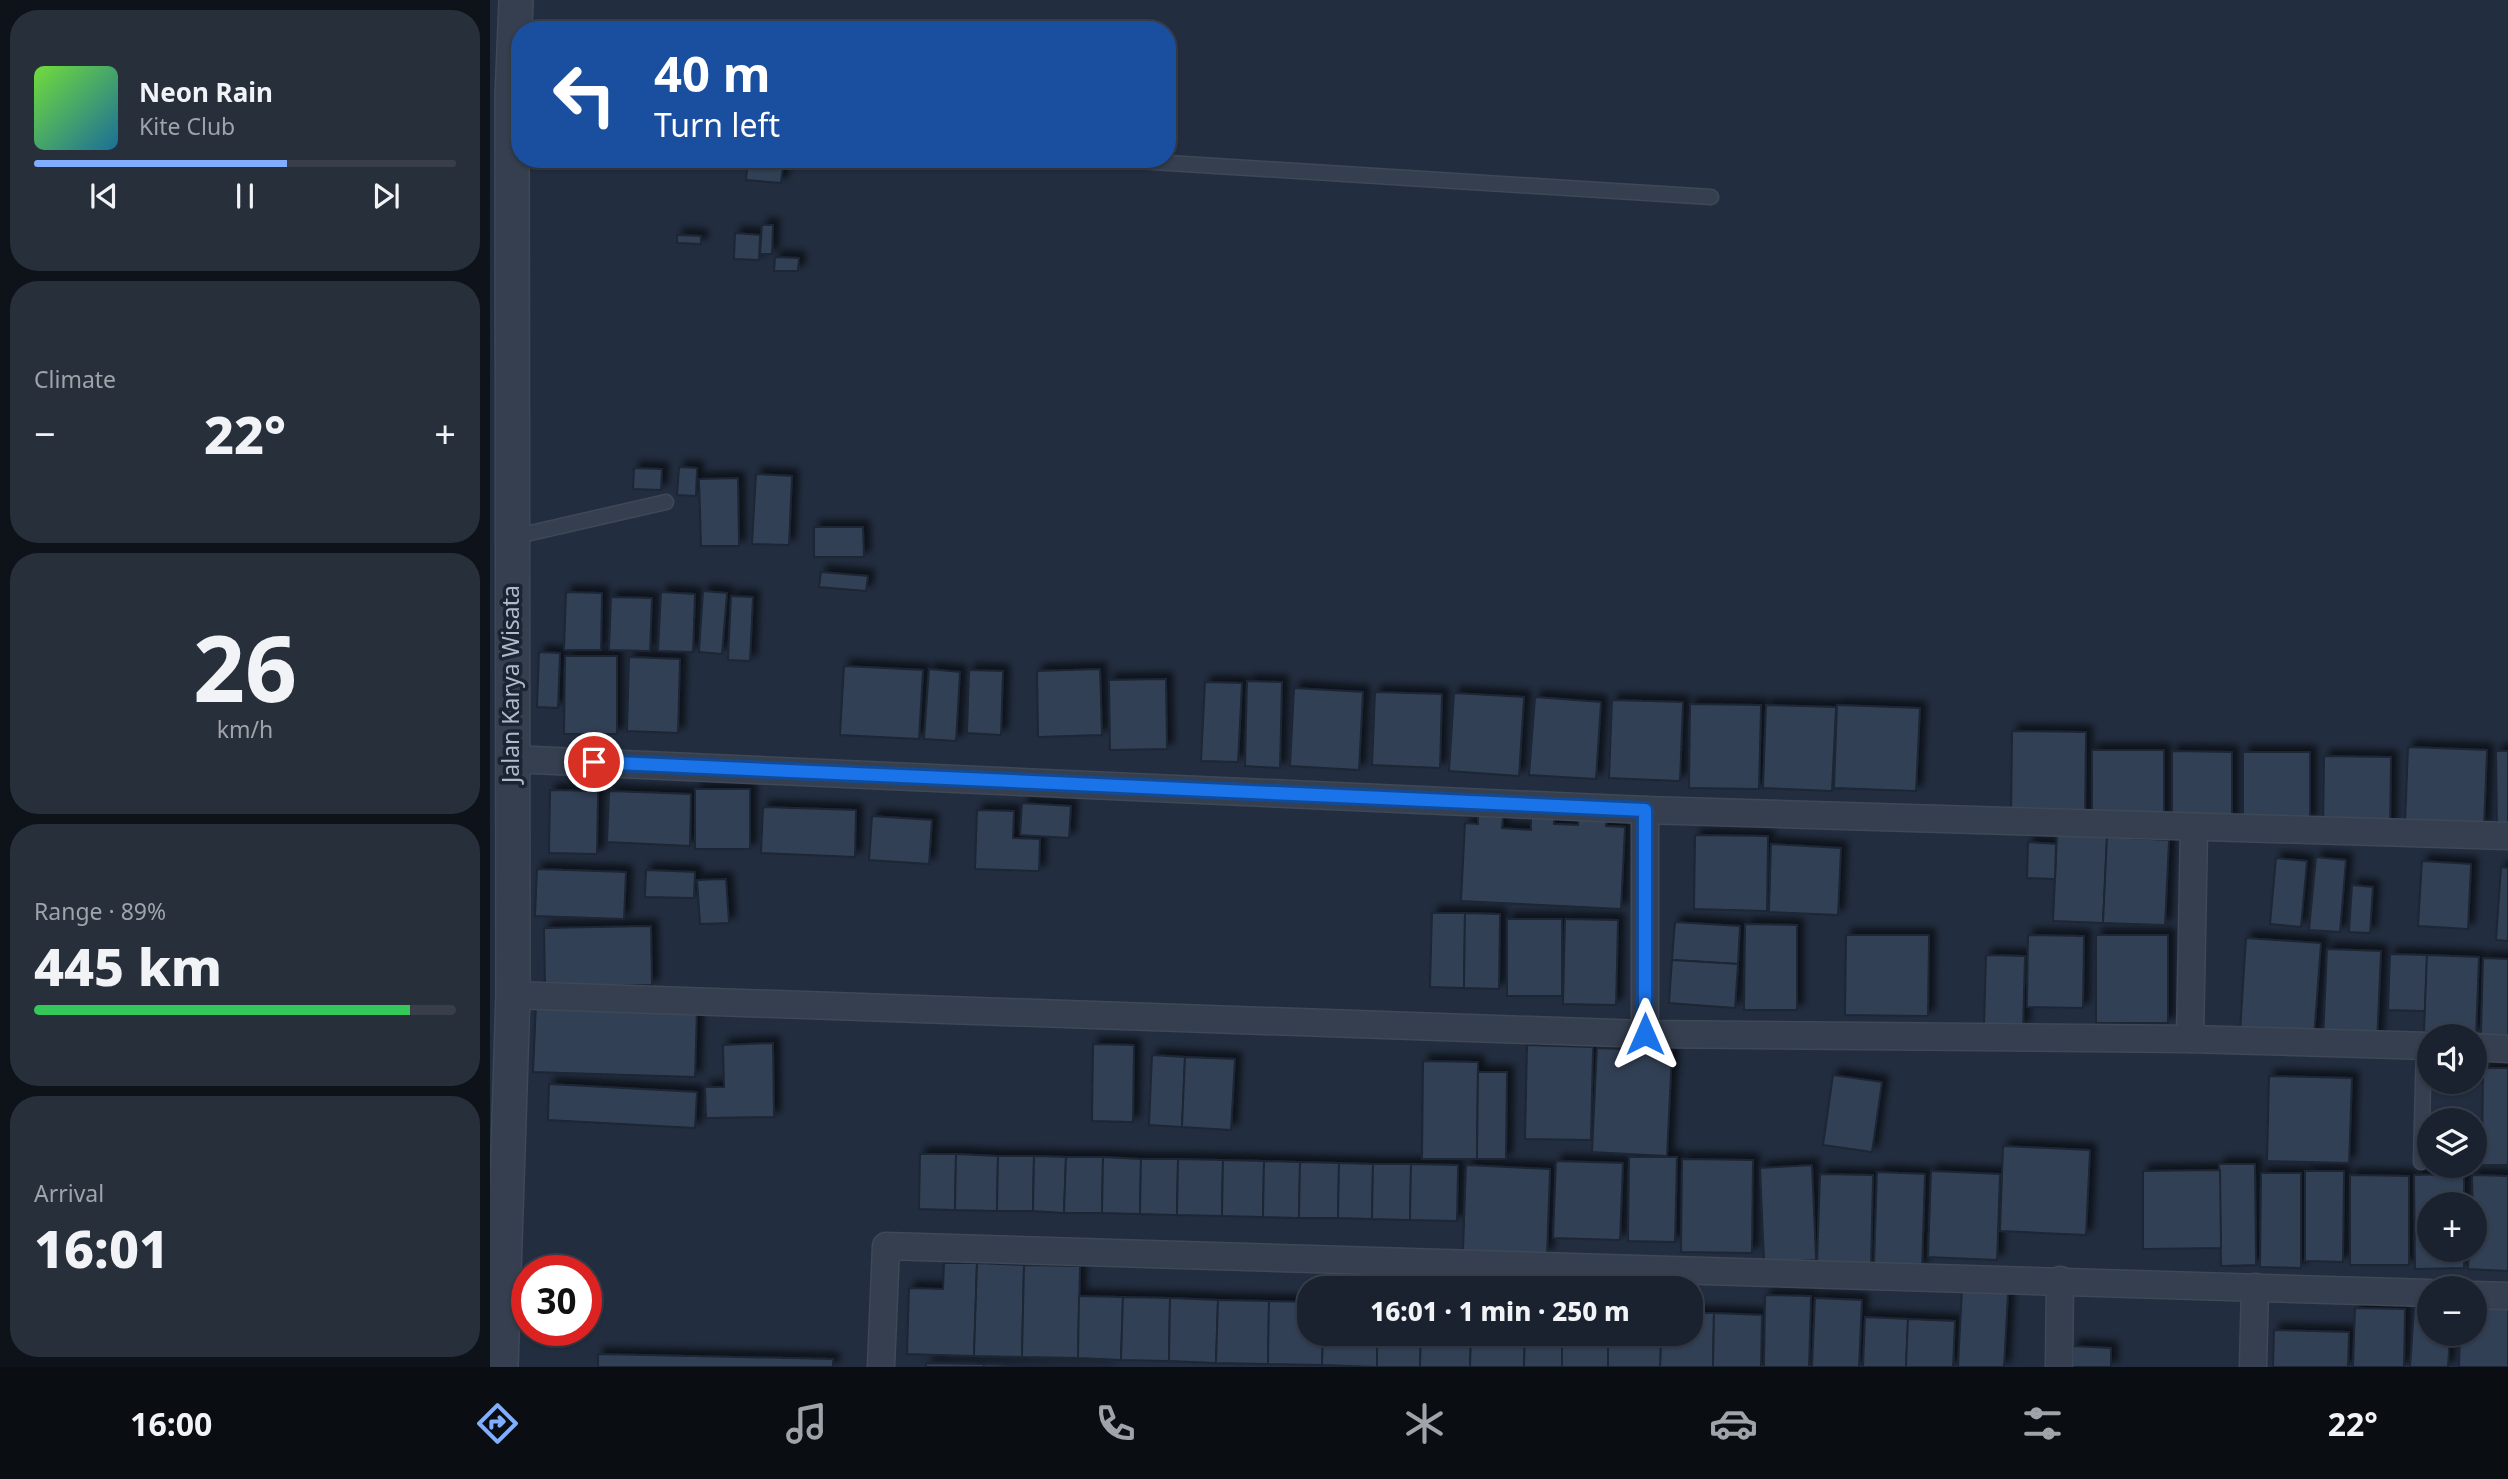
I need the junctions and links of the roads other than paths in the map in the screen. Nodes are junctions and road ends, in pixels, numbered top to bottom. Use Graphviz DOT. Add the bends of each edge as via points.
graph roads {
  1 [pos="516,0"];
  2 [pos="516,21"];
  3 [pos="1176,163"];
  4 [pos="515,168"];
  5 [pos="1711,197"];
  6 [pos="666,502"];
  7 [pos="511,537"];
  8 [pos="511,759"];
  9 [pos="1645,810"];
  10 [pos="2194,829"];
  11 [pos="2508,836"];
  12 [pos="513,995"];
  13 [pos="1645,1034"];
  14 [pos="2190,1039"];
  15 [pos="2417,1046"];
  16 [pos="2487,1048"];
  17 [pos="2508,1049"];
  18 [pos="2060,1280"];
  19 [pos="2255,1287"];
  20 [pos="2417,1293"];
  21 [pos="2487,1295"];
  22 [pos="2508,1296"];
  23 [pos="501,1367"];
  24 [pos="881,1367"];
  25 [pos="2059,1367"];
  26 [pos="2253,1367"];
  1 -- 2 [label="street, Jalan Karya Wisata"];
  3 -- 5 [label="lane"];
  4 -- 7 [label="street, Jalan Karya Wisata"];
  6 -- 7 [label="lane"];
  7 -- 8 [label="street, Jalan Karya Wisata"];
  8 -- 9 [label="street"];
  8 -- 12 [label="street, Jalan Karya Wisata"];
  9 -- 10 [label="street"];
  9 -- 13 [label="street"];
  10 -- 11 [label="street"];
  10 -- 14 [label="street"];
  12 -- 13 [label="street"];
  12 -- 23 [label="street, Jalan Karya Wisata"];
  13 -- 14 [label="street"];
  14 -- 15 [label="street"];
  16 -- 17 [label="street"];
  18 -- 19 [label="street"];
  18 -- 24 [label="street" via="886,1246"];
  18 -- 25 [label="street"];
  19 -- 20 [label="street"];
  19 -- 26 [label="street"];
  21 -- 22 [label="street"];
}
